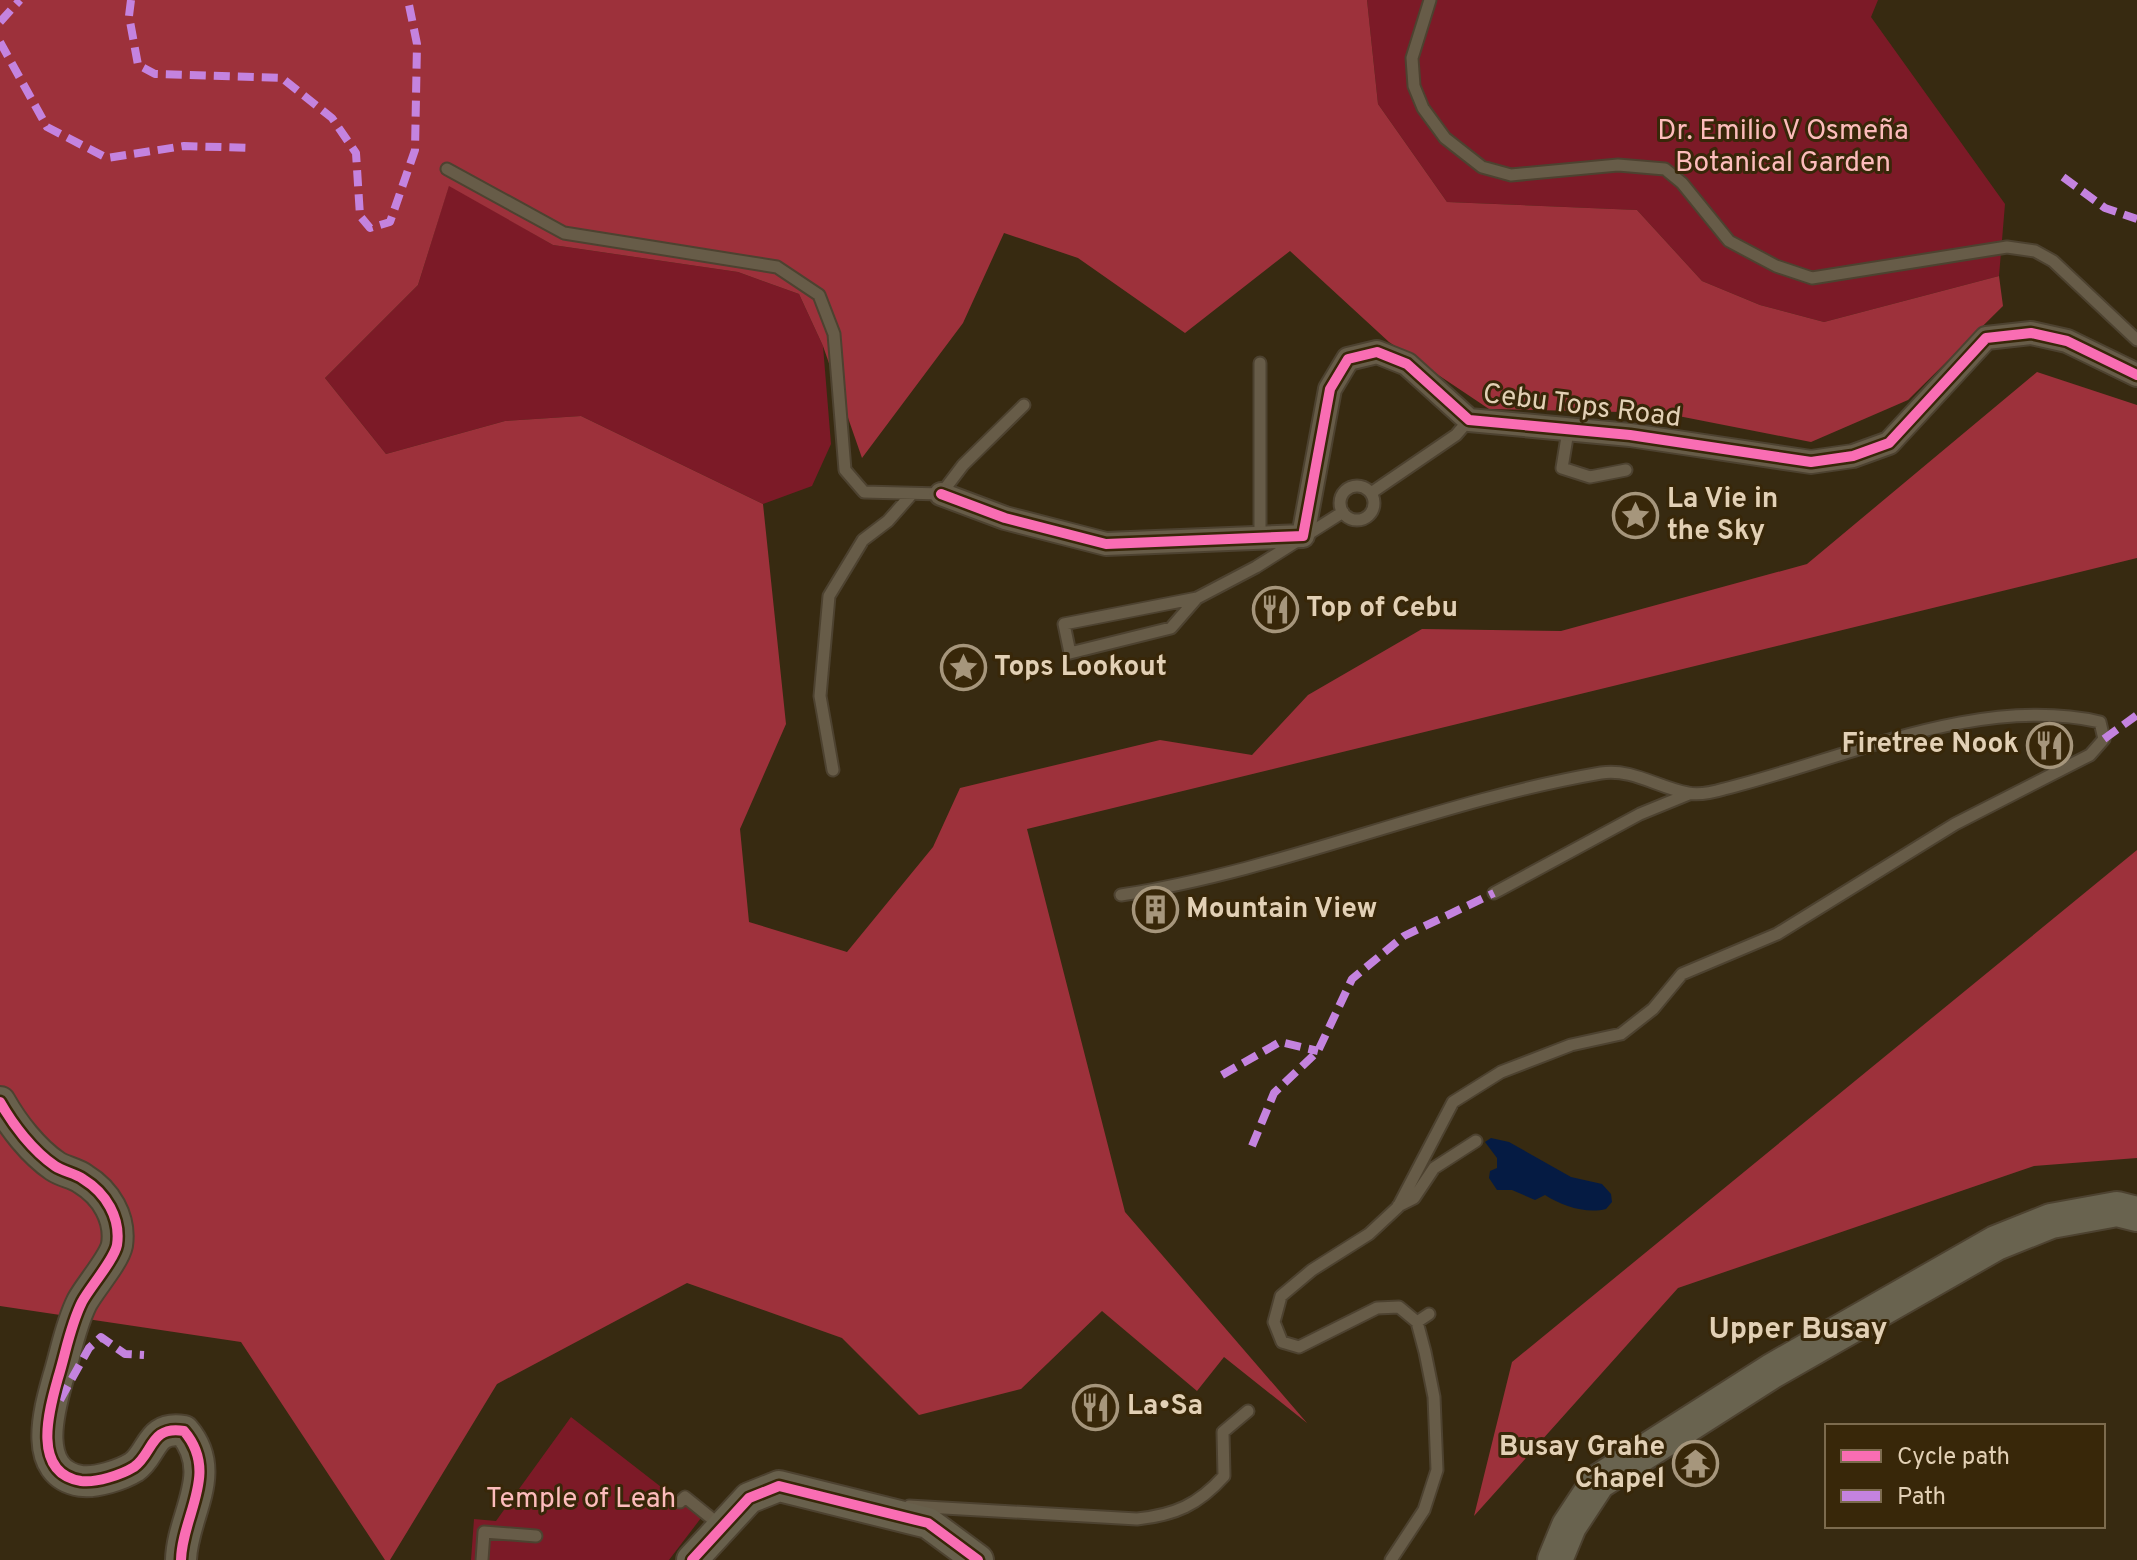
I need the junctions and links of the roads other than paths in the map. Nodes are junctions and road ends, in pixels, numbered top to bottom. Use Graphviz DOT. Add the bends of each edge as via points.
graph roads {
  1 [pos="1430,0"];
  2 [pos="447,169"];
  3 [pos="2137,340"];
  4 [pos="1260,363"];
  5 [pos="2137,375"];
  6 [pos="1024,405"];
  7 [pos="1469,420"];
  8 [pos="1568,431"];
  9 [pos="1626,470"];
  10 [pos="1371,493"];
  11 [pos="941,494"];
  12 [pos="910,496"];
  13 [pos="1343,512"];
  14 [pos="1260,535"];
  15 [pos="1303,536"];
  16 [pos="1197,598"];
  17 [pos="833,770"];
  18 [pos="1689,794"];
  19 [pos="1494,893"];
  20 [pos="1121,895"];
  21 [pos="0,1102"];
  22 [pos="1476,1141"];
  23 [pos="1398,1207"];
  24 [pos="2137,1214"];
  25 [pos="1429,1314"];
  26 [pos="1417,1322"];
  27 [pos="1248,1411"];
  28 [pos="680,1502"];
  29 [pos="892,1512"];
  30 [pos="721,1526"];
  31 [pos="536,1536"];
  32 [pos="181,1560"];
  33 [pos="482,1560"];
  34 [pos="692,1560"];
  35 [pos="978,1560"];
  36 [pos="1391,1560"];
  37 [pos="1555,1560"];
  1 -- 3 [label="lane" via="1412,58 1414,86 1445,138 1482,167 1511,175 1618,165 1665,169 1729,241 1812,278 2007,247 2035,251 2053,261"];
  2 -- 12 [label="lane" via="564,233 777,267 819,295 834,334 845,470 864,492"];
  4 -- 14 [label="lane"];
  5 -- 8 [label="street, Cebu Tops Road" via="2055,338 2031,333 1986,338 1889,443 1853,456 1811,462"];
  6 -- 11 [label="lane"];
  7 -- 8 [label="street, Cebu Tops Road"];
  7 -- 10 [label="lane" via="1456,435"];
  7 -- 15 [label="street, Cebu Tops Road" via="1407,364 1377,352 1348,359 1330,389"];
  8 -- 9 [label="lane" via="1562,468 1590,477"];
  10 -- 13 [label="lane" via="1369,514 1355,520"];
  10 -- 13 [label="lane" via="1364,487 1347,488 1340,504"];
  11 -- 12 [label="lane"];
  11 -- 14 [label="street" via="1005,518 1106,544"];
  12 -- 17 [label="lane" via="863,540 829,596 820,696"];
  13 -- 15 [label="lane"];
  14 -- 15 [label="street"];
  15 -- 16 [label="lane"];
  16 -- 16 [label="lane" via="1064,624 1070,653 1171,628"];
  18 -- 19 [label="lane" via="1640,814"];
  18 -- 20 [label="lane" via="1656,780 1605,772 1471,800 1221,875"];
  18 -- 23 [label="lane" via="2001,715 2044,713 2100,722 2104,739 2090,755 1955,824 1777,934 1682,974 1653,1009 1621,1034 1571,1045 1501,1072 1453,1102"];
  21 -- 32 [label="street" via="56,1167 84,1179 106,1198 114,1216 117,1247 81,1304 48,1412 53,1464 66,1476 100,1479 136,1466 161,1434 184,1431 195,1444 200,1488"];
  22 -- 23 [label="lane" via="1434,1168 1414,1198"];
  23 -- 26 [label="lane" via="1281,1296 1274,1322 1282,1342 1299,1347 1377,1308 1399,1307"];
  24 -- 37 [label="main road" via="2117,1209 2051,1221 1996,1243 1772,1371 1598,1482 1569,1526"];
  25 -- 26 [label="lane"];
  26 -- 36 [label="lane" via="1434,1397 1437,1470 1424,1510"];
  27 -- 29 [label="lane" via="1223,1432 1224,1476 1188,1509 1164,1516 1137,1519 924,1506"];
  28 -- 30 [label="lane" via="685,1497"];
  29 -- 30 [label="street" via="779,1486 749,1498"];
  29 -- 35 [label="street" via="928,1523"];
  30 -- 34 [label="street"];
  31 -- 33 [label="lane" via="484,1532"];
}
